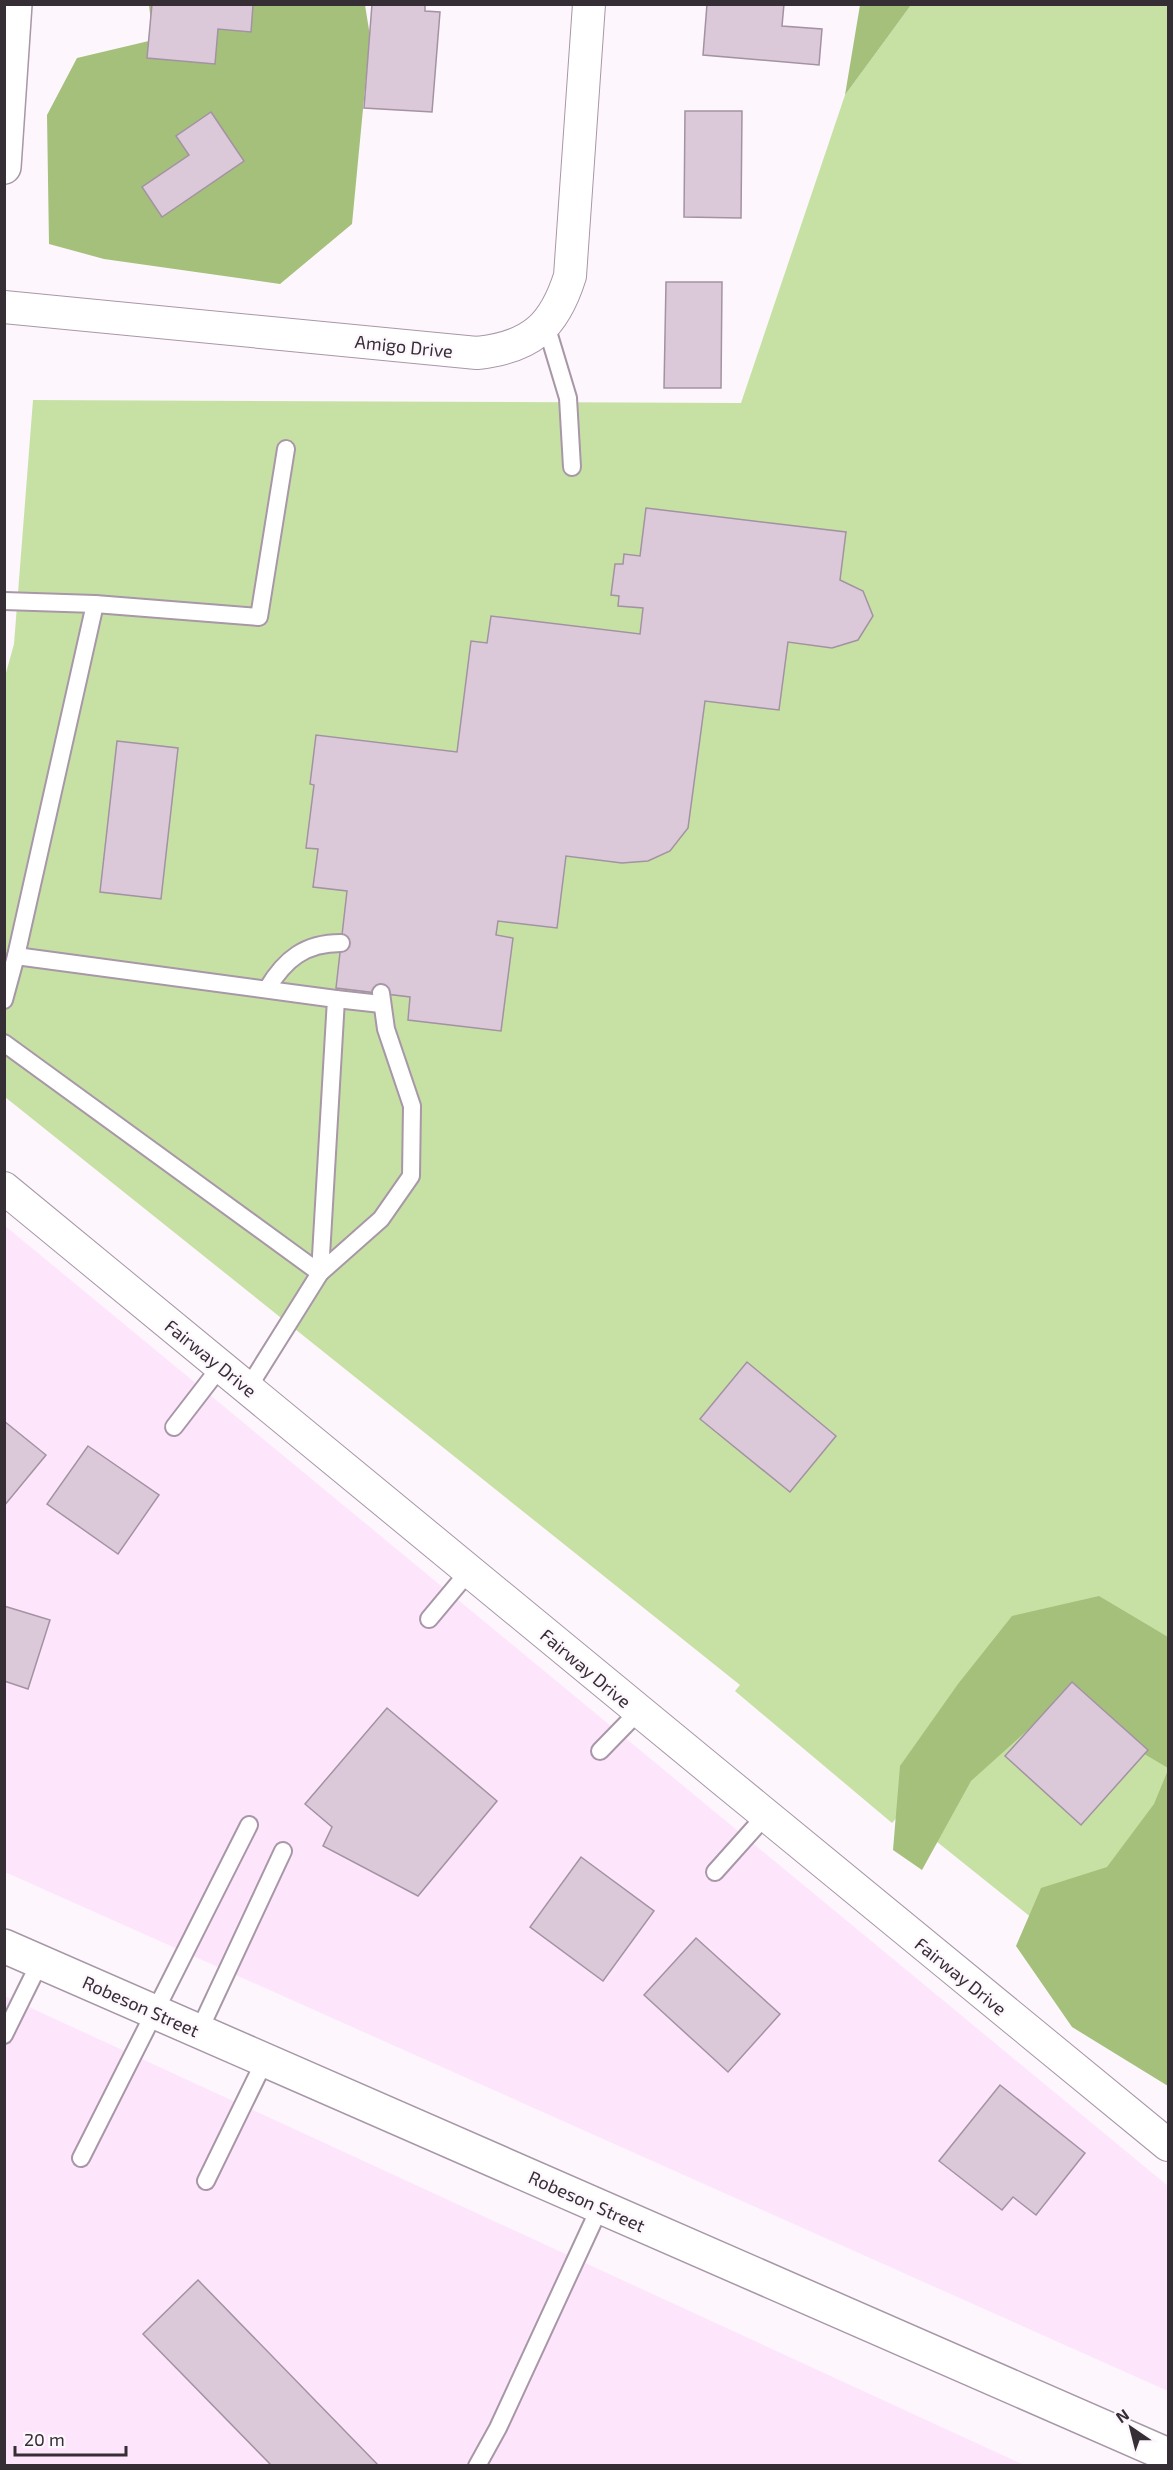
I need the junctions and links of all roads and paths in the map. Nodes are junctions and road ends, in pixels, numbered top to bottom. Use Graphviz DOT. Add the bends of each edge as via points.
graph roads {
  1 [pos="15,4"];
  2 [pos="589,4"];
  3 [pos="4,166"];
  4 [pos="4,307"];
  5 [pos="546,325"];
  6 [pos="286,449"];
  7 [pos="572,467"];
  8 [pos="4,601"];
  9 [pos="95,604"];
  10 [pos="341,943"];
  11 [pos="16,956"];
  12 [pos="267,989"];
  13 [pos="336,999"];
  14 [pos="4,1000"];
  15 [pos="4,1043"];
  16 [pos="8,1199"];
  17 [pos="320,1273"];
  18 [pos="221,1366"];
  19 [pos="248,1388"];
  20 [pos="174,1427"];
  21 [pos="470,1570"];
  22 [pos="429,1619"];
  23 [pos="638,1712"];
  24 [pos="600,1751"];
  25 [pos="765,1816"];
  26 [pos="249,1825"];
  27 [pos="283,1851"];
  28 [pos="715,1872"];
  29 [pos="4,1946"];
  30 [pos="40,1962"];
  31 [pos="155,2012"];
  32 [pos="200,2031"];
  33 [pos="4,2035"];
  34 [pos="266,2058"];
  35 [pos="1168,2145"];
  36 [pos="81,2158"];
  37 [pos="206,2181"];
  38 [pos="600,2207"];
  39 [pos="1168,2455"];
  40 [pos="477,2466"];
  1 -- 3 [label="main road"];
  2 -- 5 [label="street, Amigo Drive" via="570,276 561,305"];
  4 -- 5 [label="street, Amigo Drive" via="477,353 502,350 526,341"];
  5 -- 7 [label="lane" via="568,399"];
  6 -- 9 [label="lane" via="259,617"];
  8 -- 9 [label="lane"];
  9 -- 11 [label="lane"];
  10 -- 12 [label="lane" via="322,943 297,954 279,968"];
  11 -- 12 [label="lane"];
  11 -- 14 [label="lane"];
  12 -- 13 [label="lane"];
  13 -- 17 [label="lane"];
  13 -- 17 [label="lane" via="381,999 386,1029 412,1106 411,1176 381,1219"];
  15 -- 17 [label="lane"];
  16 -- 18 [label="street, Fairway Drive"];
  17 -- 19 [label="lane"];
  18 -- 19 [label="street, Fairway Drive"];
  18 -- 20 [label="lane"];
  19 -- 21 [label="street, Fairway Drive"];
  21 -- 22 [label="lane"];
  21 -- 23 [label="street, Fairway Drive"];
  23 -- 24 [label="lane"];
  23 -- 25 [label="street, Fairway Drive"];
  25 -- 28 [label="lane"];
  25 -- 35 [label="street, Fairway Drive"];
  26 -- 31 [label="lane"];
  27 -- 32 [label="lane"];
  29 -- 30 [label="main road, Robeson Street"];
  30 -- 31 [label="main road, Robeson Street"];
  30 -- 33 [label="lane"];
  31 -- 32 [label="main road, Robeson Street"];
  31 -- 36 [label="lane"];
  32 -- 34 [label="main road, Robeson Street"];
  34 -- 37 [label="lane"];
  34 -- 38 [label="main road, Robeson Street"];
  38 -- 39 [label="main road, Robeson Street"];
  38 -- 40 [label="lane"];
}
